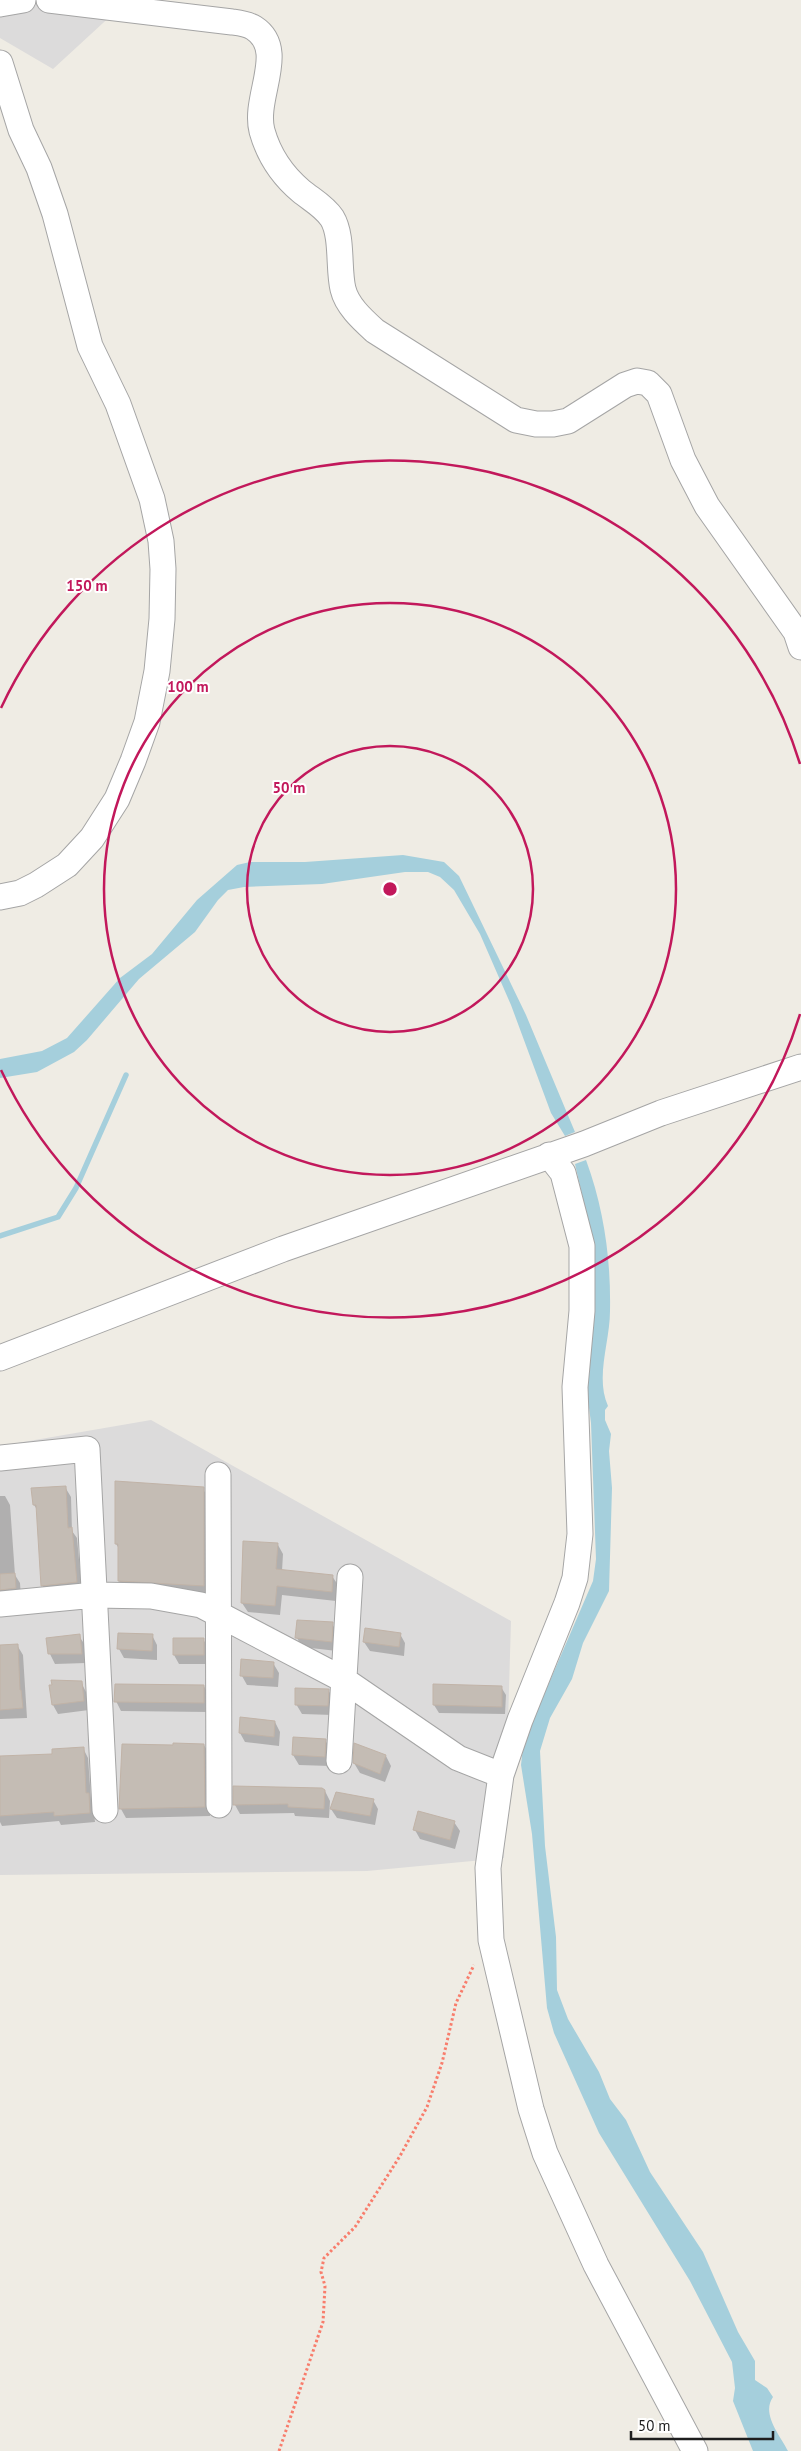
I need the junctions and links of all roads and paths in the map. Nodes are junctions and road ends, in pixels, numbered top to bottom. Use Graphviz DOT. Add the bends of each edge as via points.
graph roads {
  1 [pos="23,0"];
  2 [pos="49,0"];
  3 [pos="0,4"];
  4 [pos="0,63"];
  5 [pos="801,647"];
  6 [pos="0,896"];
  7 [pos="801,1067"];
  8 [pos="564,1150"];
  9 [pos="0,1358"];
  10 [pos="0,1458"];
  11 [pos="218,1475"];
  12 [pos="350,1577"];
  13 [pos="95,1595"];
  14 [pos="0,1604"];
  15 [pos="218,1612"];
  16 [pos="344,1680"];
  17 [pos="339,1761"];
  18 [pos="502,1775"];
  19 [pos="219,1805"];
  20 [pos="106,1810"];
  21 [pos="491,1940"];
  22 [pos="279,2451"];
  23 [pos="695,2451"];
  1 -- 3 [label="street"];
  2 -- 5 [label="street" via="253,27 263,36 271,62 260,110 270,154 282,173 325,208 333,220 343,291 356,313 375,331 478,397 523,421 553,424 568,421 625,385 637,381 648,383 659,394 683,460 707,506 796,632"];
  4 -- 6 [label="street" via="21,130 56,214 90,346 118,404 152,499 163,569 157,671 147,722 116,799 92,838 67,865 36,885"];
  7 -- 8 [label="street" via="669,1110"];
  8 -- 9 [label="street" via="283,1249"];
  8 -- 18 [label="street" via="563,1173 582,1246 582,1311 575,1387 580,1542 568,1603 520,1720"];
  10 -- 13 [label="street" via="87,1449"];
  11 -- 15 [label="street"];
  12 -- 16 [label="street"];
  13 -- 14 [label="street"];
  13 -- 15 [label="street" via="151,1596 201,1605"];
  13 -- 20 [label="street"];
  15 -- 16 [label="street"];
  15 -- 19 [label="street"];
  16 -- 17 [label="street"];
  16 -- 18 [label="street" via="458,1758"];
  18 -- 21 [label="street" via="488,1868"];
  21 -- 22 [label="path" via="472,1969 456,2003 442,2063 427,2107 358,2221 324,2258 321,2272 325,2286 323,2322"];
  21 -- 23 [label="street" via="531,2109 545,2153 596,2265"];
}
